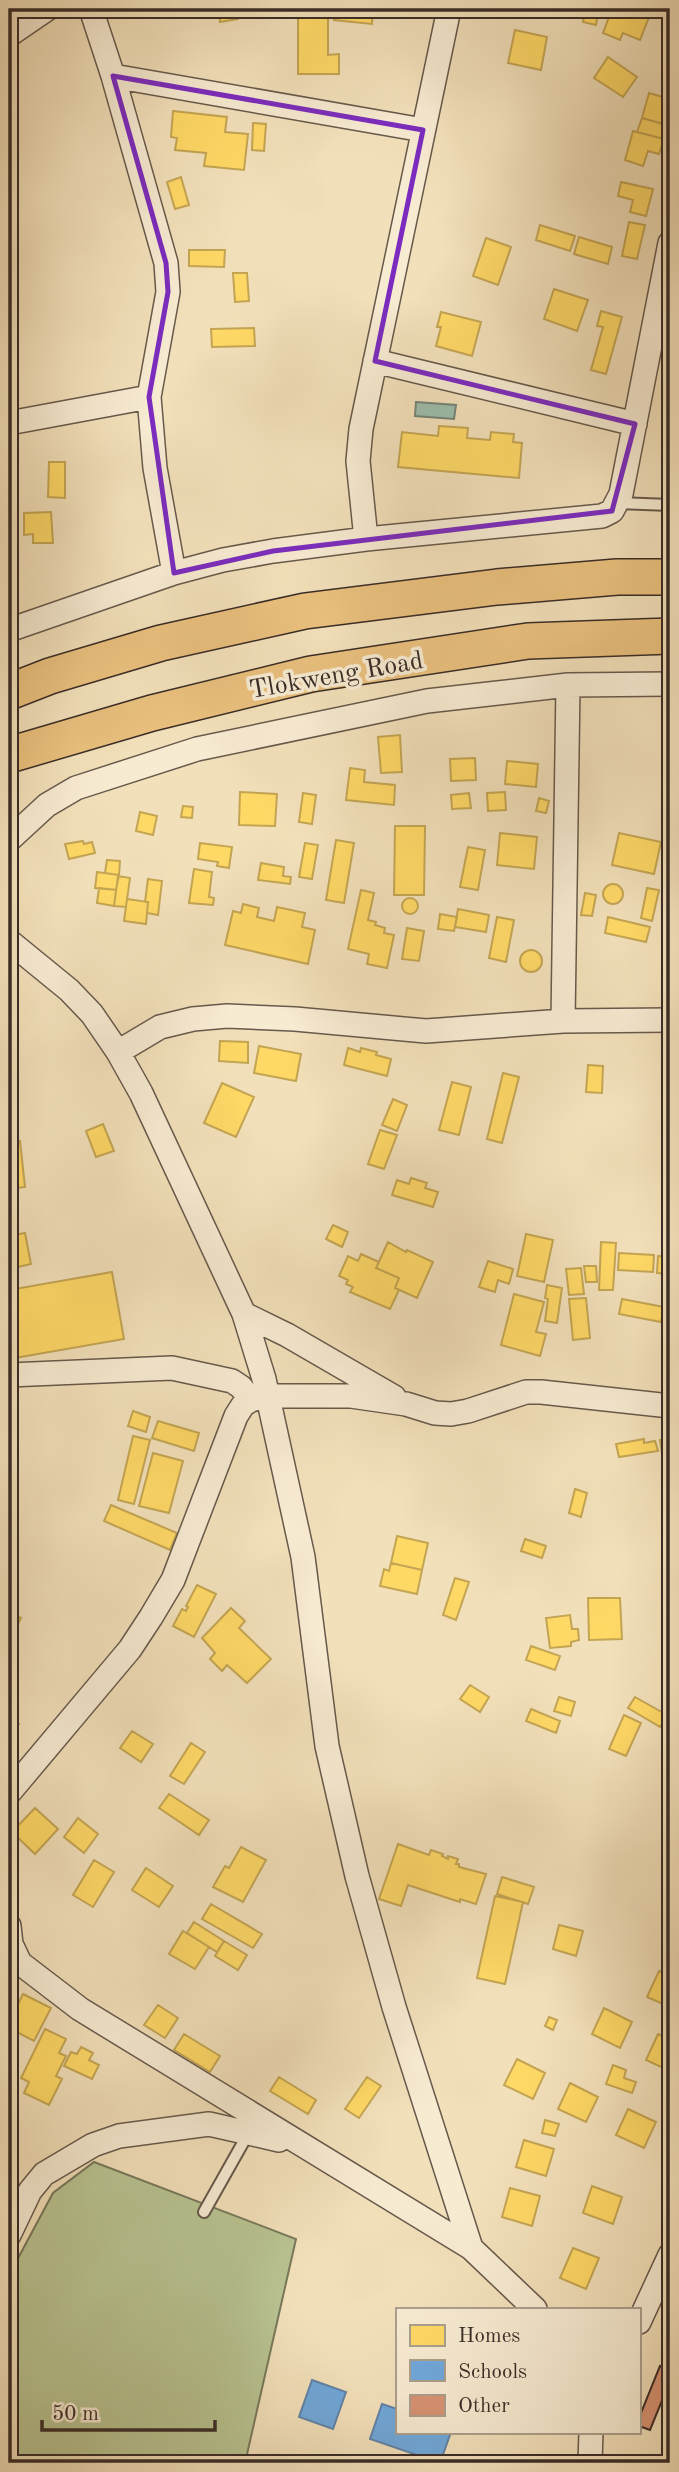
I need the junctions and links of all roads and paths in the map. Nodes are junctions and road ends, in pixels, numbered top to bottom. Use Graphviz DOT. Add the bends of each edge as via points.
graph roads {
  1 [pos="47,9"];
  2 [pos="91,9"];
  3 [pos="449,9"];
  4 [pos="9,35"];
  5 [pos="113,76"];
  6 [pos="423,130"];
  7 [pos="670,243"];
  8 [pos="375,361"];
  9 [pos="149,397"];
  10 [pos="9,423"];
  11 [pos="635,424"];
  12 [pos="618,503"];
  13 [pos="670,505"];
  14 [pos="366,539"];
  15 [pos="174,573"];
  16 [pos="670,577"];
  17 [pos="9,630"];
  18 [pos="670,636"];
  19 [pos="670,684"];
  20 [pos="568,685"];
  21 [pos="9,692"];
  22 [pos="48,744"];
  23 [pos="9,755"];
  24 [pos="9,770"];
  25 [pos="9,840"];
  26 [pos="9,941"];
  27 [pos="670,1020"];
  28 [pos="563,1021"];
  29 [pos="118,1052"];
  30 [pos="244,1314"];
  31 [pos="9,1375"];
  32 [pos="259,1398"];
  33 [pos="405,1405"];
  34 [pos="670,1406"];
  35 [pos="9,1793"];
  36 [pos="9,1926"];
  37 [pos="249,2132"];
  38 [pos="308,2147"];
  39 [pos="204,2212"];
  40 [pos="9,2235"];
  41 [pos="471,2248"];
  42 [pos="670,2255"];
  43 [pos="534,2308"];
  44 [pos="640,2320"];
  45 [pos="591,2434"];
  46 [pos="590,2463"];
  1 -- 4 [label="street"];
  2 -- 5 [label="street"];
  3 -- 6 [label="street"];
  5 -- 6 [label="street"];
  5 -- 9 [label="street" via="166,263 168,292"];
  6 -- 8 [label="street"];
  7 -- 11 [label="street"];
  8 -- 11 [label="street"];
  8 -- 14 [label="street" via="358,461"];
  9 -- 10 [label="street"];
  9 -- 15 [label="street" via="155,468"];
  11 -- 12 [label="street"];
  12 -- 13 [label="lane"];
  12 -- 14 [label="street" via="602,516"];
  14 -- 15 [label="street" via="273,551"];
  15 -- 17 [label="street"];
  16 -- 21 [label="main road" via="497,587 305,611 161,643"];
  18 -- 22 [label="main road, Tlokweng Road" via="528,642 311,674"];
  19 -- 20 [label="street"];
  20 -- 25 [label="street" via="427,701 197,749 76,788 47,805"];
  20 -- 28 [label="street"];
  22 -- 23 [label="main road, Tlokweng Road"];
  22 -- 24 [label="main road"];
  26 -- 29 [label="street" via="69,990"];
  27 -- 28 [label="street"];
  28 -- 29 [label="street" via="426,1031 227,1016 160,1027"];
  29 -- 30 [label="street"];
  30 -- 32 [label="street"];
  30 -- 33 [label="street"];
  31 -- 32 [label="street" via="172,1368 232,1381"];
  32 -- 33 [label="street" via="351,1396"];
  32 -- 35 [label="street" via="243,1405 236,1416 173,1580 151,1617 130,1649"];
  32 -- 41 [label="street" via="303,1557 327,1746 357,1876"];
  33 -- 34 [label="street" via="451,1414 541,1392"];
  36 -- 38 [label="street" via="15,1955 31,1974 80,2009"];
  37 -- 38 [label="street"];
  37 -- 39 [label="lane"];
  37 -- 40 [label="street" via="209,2124 119,2136 93,2145 44,2174 30,2191"];
  38 -- 41 [label="street"];
  41 -- 43 [label="street"];
  42 -- 44 [label="street"];
  45 -- 46 [label="street"];
}
